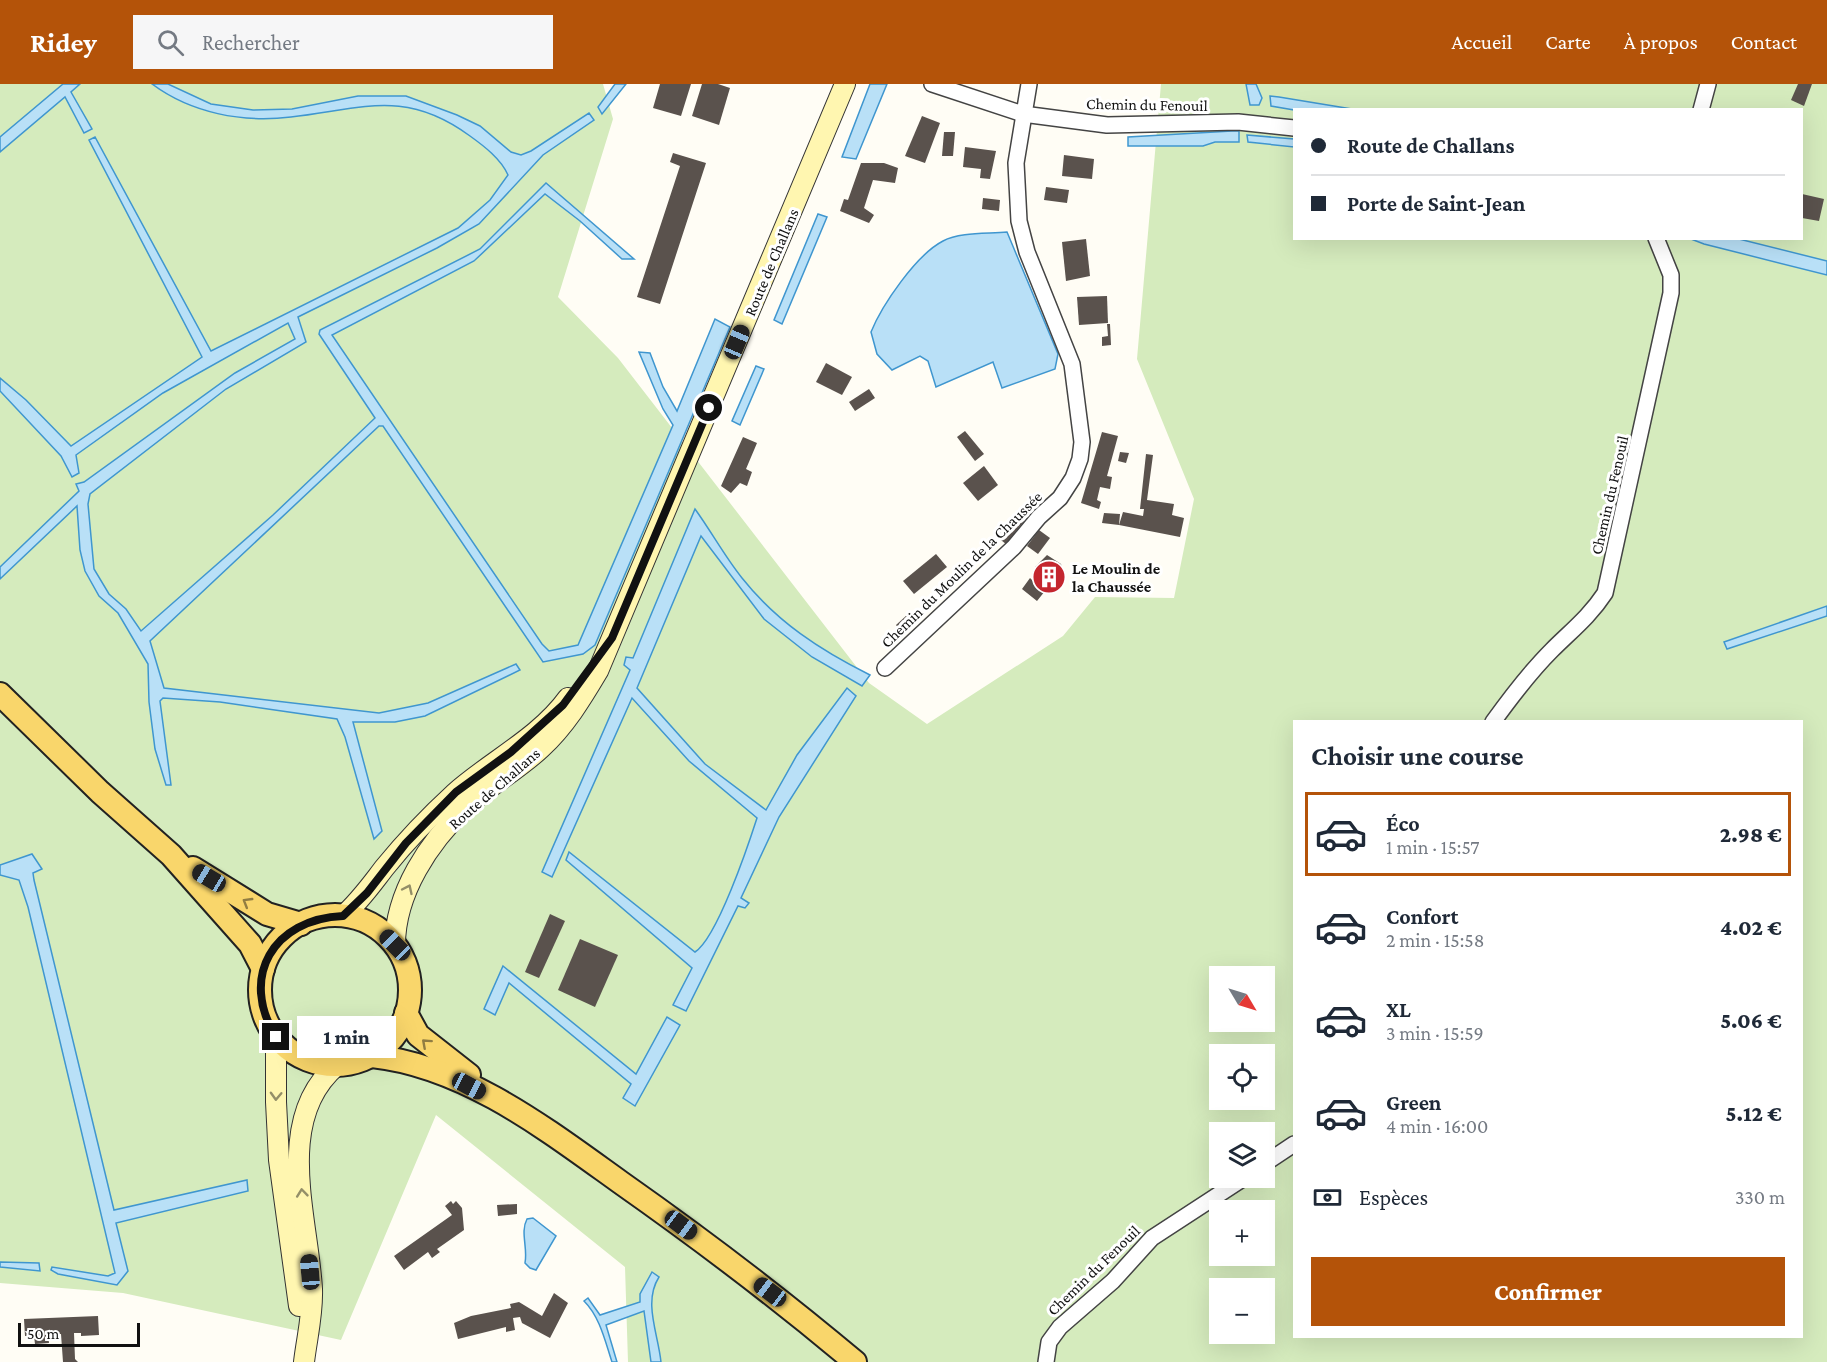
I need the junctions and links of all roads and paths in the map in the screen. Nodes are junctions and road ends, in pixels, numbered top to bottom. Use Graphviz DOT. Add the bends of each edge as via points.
graph roads {
  1 [pos="846,84"];
  2 [pos="932,84"];
  3 [pos="1029,84"];
  4 [pos="1708,84"];
  5 [pos="1702,108"];
  6 [pos="1023,114"];
  7 [pos="1293,128"];
  8 [pos="1657,240"];
  9 [pos="612,638"];
  10 [pos="885,668"];
  11 [pos="0,694"];
  12 [pos="1495,720"];
  13 [pos="171,855"];
  14 [pos="343,916"];
  15 [pos="301,924"];
  16 [pos="395,945"];
  17 [pos="263,969"];
  18 [pos="406,1013"];
  19 [pos="276,1037"];
  20 [pos="372,1056"];
  21 [pos="337,1065"];
  22 [pos="505,1105"];
  23 [pos="1293,1145"];
  24 [pos="1275,1157"];
  25 [pos="1229,1188"];
  26 [pos="300,1251"];
  27 [pos="304,1362"];
  28 [pos="855,1362"];
  29 [pos="1046,1362"];
  1 -- 9 [label="main road, Route de Challans"];
  2 -- 6 [label="street, Chemin du Fenouil"];
  3 -- 6 [label="street, Chemin du Moulin de la Chaussée"];
  4 -- 5 [label="street"];
  6 -- 7 [label="street, Chemin du Fenouil" via="1107,125 1238,122"];
  6 -- 10 [label="street, Chemin du Moulin de la Chaussée" via="1016,163 1019,221 1027,252 1072,364 1082,442 1080,459 1060,498 1014,547"];
  8 -- 12 [label="street, Chemin du Fenouil" via="1671,275 1671,293 1605,593 1593,612 1545,658"];
  9 -- 14 [label="main road, Route de Challans" via="563,705 511,752 456,792"];
  16 -- 9 [label="main road, Route de Challans, one-way" via="401,903 441,835 467,806 553,735 580,702"];
  11 -- 13 [label="main road"];
  15 -- 13 [label="main road, one-way" via="267,914"];
  13 -- 17 [label="main road" via="250,944"];
  14 -- 15 [label="main road" via="321,917"];
  14 -- 16 [label="main road" via="371,926"];
  15 -- 17 [label="main road" via="278,943"];
  16 -- 18 [label="main road" via="409,978"];
  17 -- 19 [label="main road" via="261,1005"];
  18 -- 20 [label="main road" via="399,1030"];
  22 -- 18 [label="main road, one-way" via="429,1046"];
  19 -- 21 [label="main road" via="303,1059"];
  19 -- 26 [label="main road, one-way" via="279,1160"];
  20 -- 21 [label="main road"];
  20 -- 22 [label="main road" via="412,1062 442,1073"];
  26 -- 21 [label="main road, one-way" via="299,1163 306,1107 314,1089"];
  22 -- 28 [label="main road" via="681,1225"];
  23 -- 24 [label="street"];
  25 -- 29 [label="street, Chemin du Fenouil" via="1152,1238 1113,1281 1060,1327 1049,1341"];
  26 -- 27 [label="main road" via="299,1315 307,1332"];
}
